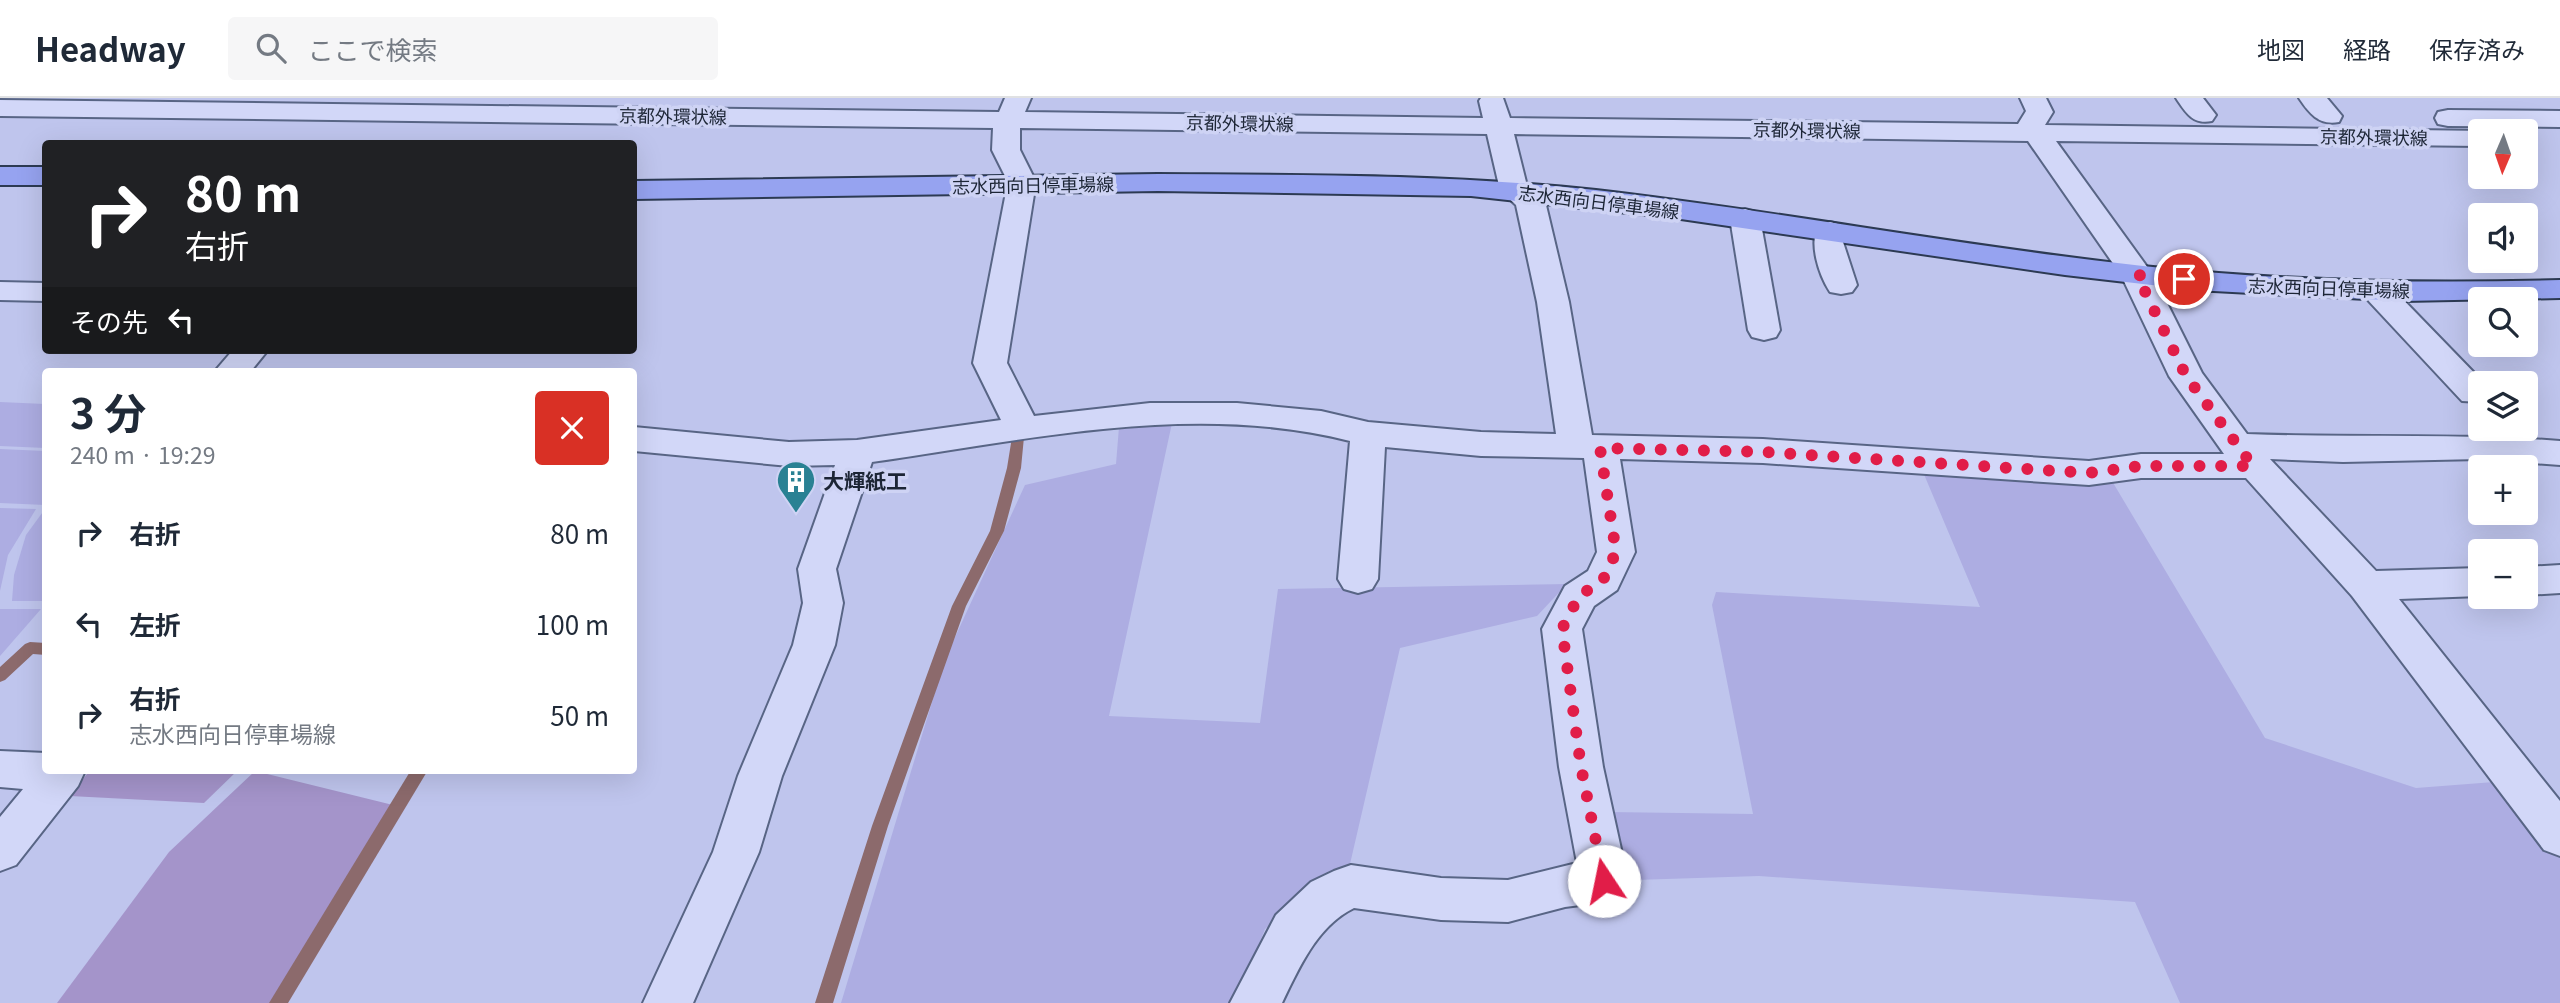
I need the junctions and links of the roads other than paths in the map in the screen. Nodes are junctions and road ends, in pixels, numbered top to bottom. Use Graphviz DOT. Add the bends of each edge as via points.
graph roads {
  1 [pos="506,98"];
  2 [pos="818,98"];
  3 [pos="1279,101"];
  4 [pos="1015,106"];
  5 [pos="2196,106"];
  6 [pos="2320,107"];
  7 [pos="0,108"];
  8 [pos="1493,109"];
  9 [pos="459,113"];
  10 [pos="2036,114"];
  11 [pos="2560,119"];
  12 [pos="440,134"];
  13 [pos="2468,137"];
  14 [pos="2538,138"];
  15 [pos="2560,139"];
  16 [pos="0,176"];
  17 [pos="42,176"];
  18 [pos="1014,183"];
  19 [pos="637,190"];
  20 [pos="1514,190"];
  21 [pos="1745,218"];
  22 [pos="1830,231"];
  23 [pos="2137,275"];
  24 [pos="1841,285"];
  25 [pos="2560,289"];
  26 [pos="2376,290"];
  27 [pos="0,291"];
  28 [pos="42,292"];
  29 [pos="1764,330"];
  30 [pos="247,354"];
  31 [pos="235,368"];
  32 [pos="2468,387"];
  33 [pos="1012,429"];
  34 [pos="1368,434"];
  35 [pos="637,439"];
  36 [pos="1588,447"];
  37 [pos="857,452"];
  38 [pos="2560,453"];
  39 [pos="2245,456"];
  40 [pos="1358,579"];
  41 [pos="2560,579"];
  42 [pos="2538,580"];
  43 [pos="2468,582"];
  44 [pos="2366,586"];
  45 [pos="0,769"];
  46 [pos="42,772"];
  47 [pos="61,774"];
  48 [pos="2560,836"];
  49 [pos="0,851"];
  50 [pos="668,1003"];
  51 [pos="1255,1003"];
  1 -- 9 [label="street"];
  2 -- 4 [label="street, 京都外環状線"];
  3 -- 4 [label="street, 京都外環状線"];
  3 -- 8 [label="street, 京都外環状線"];
  4 -- 8 [label="street, 京都外環状線"];
  4 -- 9 [label="street, 京都外環状線"];
  4 -- 18 [label="street" via="1003,138 1004,149 1021,174"];
  5 -- 6 [label="street, 京都外環状線"];
  5 -- 10 [label="street, 京都外環状線"];
  6 -- 11 [label="street, 京都外環状線"];
  7 -- 9 [label="street, 京都外環状線"];
  8 -- 10 [label="street, 京都外環状線"];
  8 -- 20 [label="street"];
  9 -- 12 [label="street"];
  10 -- 13 [label="street, 京都外環状線"];
  10 -- 23 [label="street"];
  14 -- 15 [label="street"];
  16 -- 17 [label="main road"];
  18 -- 19 [label="main road, 志水西向日停車場線"];
  18 -- 20 [label="main road, 志水西向日停車場線" via="1224,182"];
  18 -- 33 [label="street" via="990,363"];
  20 -- 21 [label="main road, 志水西向日停車場線"];
  20 -- 36 [label="street" via="1530,201"];
  21 -- 22 [label="main road, 志水西向日停車場線"];
  21 -- 29 [label="street"];
  22 -- 23 [label="main road, 志水西向日停車場線"];
  22 -- 24 [label="street" via="1828,242"];
  23 -- 26 [label="main road, 志水西向日停車場線"];
  23 -- 39 [label="street" via="2186,376"];
  25 -- 26 [label="main road, 志水西向日停車場線"];
  26 -- 32 [label="street"];
  27 -- 28 [label="street"];
  30 -- 31 [label="street"];
  33 -- 34 [label="street" via="1150,414 1237,414 1321,422"];
  33 -- 37 [label="street"];
  34 -- 36 [label="street"];
  34 -- 40 [label="street"];
  35 -- 37 [label="street" via="789,454"];
  36 -- 39 [label="street" via="1763,452 2089,473"];
  36 -- 51 [label="street" via="1616,552 1603,580 1579,596 1562,629 1581,767 1604,881 1508,901 1441,899 1351,887 1328,897 1293,931"];
  37 -- 50 [label="street" via="817,569 823,603 814,645 760,776 736,852"];
  38 -- 39 [label="street" via="2480,447"];
  39 -- 44 [label="street"];
  41 -- 42 [label="street"];
  43 -- 44 [label="street"];
  44 -- 48 [label="street"];
  45 -- 46 [label="street"];
  47 -- 49 [label="street"];
}
